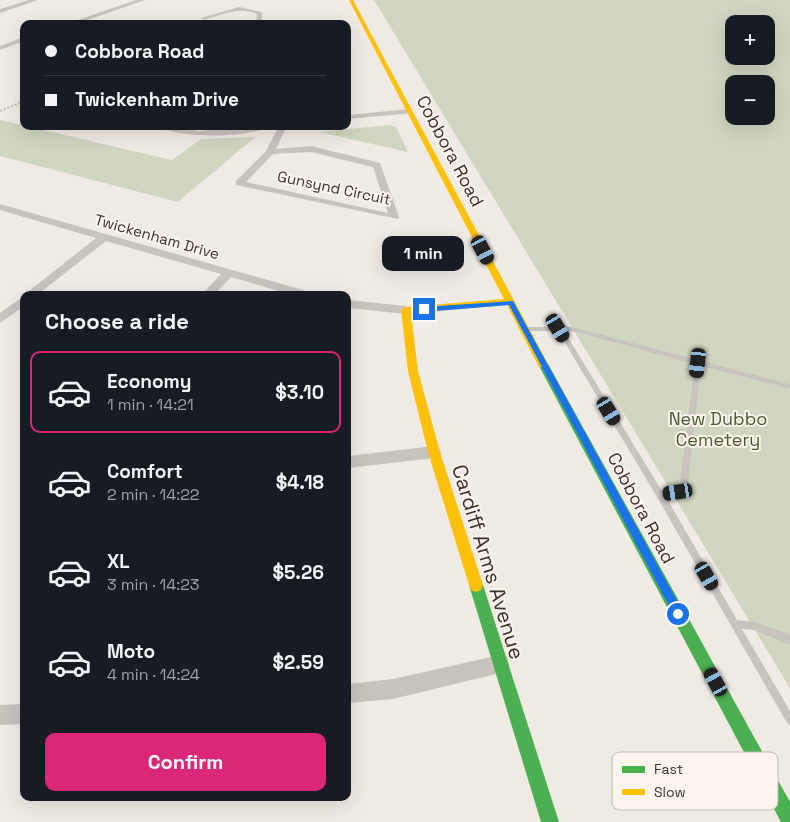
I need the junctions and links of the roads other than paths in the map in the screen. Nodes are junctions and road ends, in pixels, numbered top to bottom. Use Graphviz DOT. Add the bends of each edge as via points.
graph roads {
  1 [pos="31,0"];
  2 [pos="142,0"];
  3 [pos="351,0"];
  4 [pos="0,10"];
  5 [pos="204,18"];
  6 [pos="81,20"];
  7 [pos="259,20"];
  8 [pos="0,37"];
  9 [pos="20,39"];
  10 [pos="20,39"];
  11 [pos="0,48"];
  12 [pos="409,111"];
  13 [pos="351,117"];
  14 [pos="180,130"];
  15 [pos="241,130"];
  16 [pos="281,130"];
  17 [pos="270,152"];
  18 [pos="0,207"];
  19 [pos="104,237"];
  20 [pos="228,273"];
  21 [pos="35,291"];
  22 [pos="211,291"];
  23 [pos="292,291"];
  24 [pos="511,302"];
  25 [pos="20,303"];
  26 [pos="351,304"];
  27 [pos="406,310"];
  28 [pos="0,319"];
  29 [pos="558,328"];
  30 [pos="524,329"];
  31 [pos="698,363"];
  32 [pos="787,386"];
  33 [pos="434,452"];
  34 [pos="351,462"];
  35 [pos="660,494"];
  36 [pos="736,624"];
  37 [pos="790,640"];
  38 [pos="500,664"];
  39 [pos="351,694"];
  40 [pos="20,714"];
  41 [pos="0,716"];
  42 [pos="790,720"];
  43 [pos="753,752"];
  44 [pos="778,798"];
  45 [pos="790,820"];
  46 [pos="550,822"];
  1 -- 4 [label="street"];
  2 -- 6 [label="street"];
  3 -- 12 [label="main road, Cobbora Road"];
  5 -- 7 [label="street" via="232,9 253,9 260,13"];
  8 -- 9 [label="street"];
  10 -- 11 [label="street"];
  12 -- 13 [label="street"];
  12 -- 24 [label="main road, Cobbora Road"];
  14 -- 15 [label="street" via="216,134"];
  16 -- 17 [label="street, Gunsynd Circuit"];
  17 -- 17 [label="street, Gunsynd Circuit" via="238,183 394,217 377,165 311,150"];
  18 -- 19 [label="street, Twickenham Drive"];
  19 -- 20 [label="street, Twickenham Drive"];
  19 -- 21 [label="street"];
  20 -- 22 [label="street"];
  20 -- 23 [label="street, Twickenham Drive"];
  24 -- 27 [label="main road"];
  24 -- 30 [label="main road, Cobbora Road"];
  25 -- 28 [label="street"];
  26 -- 27 [label="street"];
  27 -- 33 [label="main road, Cardiff Arms Avenue" via="413,371"];
  29 -- 30 [label="lane"];
  29 -- 31 [label="lane" via="572,328"];
  29 -- 35 [label="lane"];
  30 -- 43 [label="main road, Cobbora Road"];
  31 -- 32 [label="lane"];
  31 -- 35 [label="lane" via="684,484 678,492"];
  33 -- 34 [label="street"];
  33 -- 38 [label="main road, Cardiff Arms Avenue"];
  35 -- 36 [label="lane"];
  36 -- 37 [label="lane" via="755,626"];
  36 -- 42 [label="lane"];
  38 -- 39 [label="street" via="393,689"];
  38 -- 46 [label="main road, Cardiff Arms Avenue"];
  40 -- 41 [label="street"];
  44 -- 45 [label="main road, Cobbora Road"];
}
